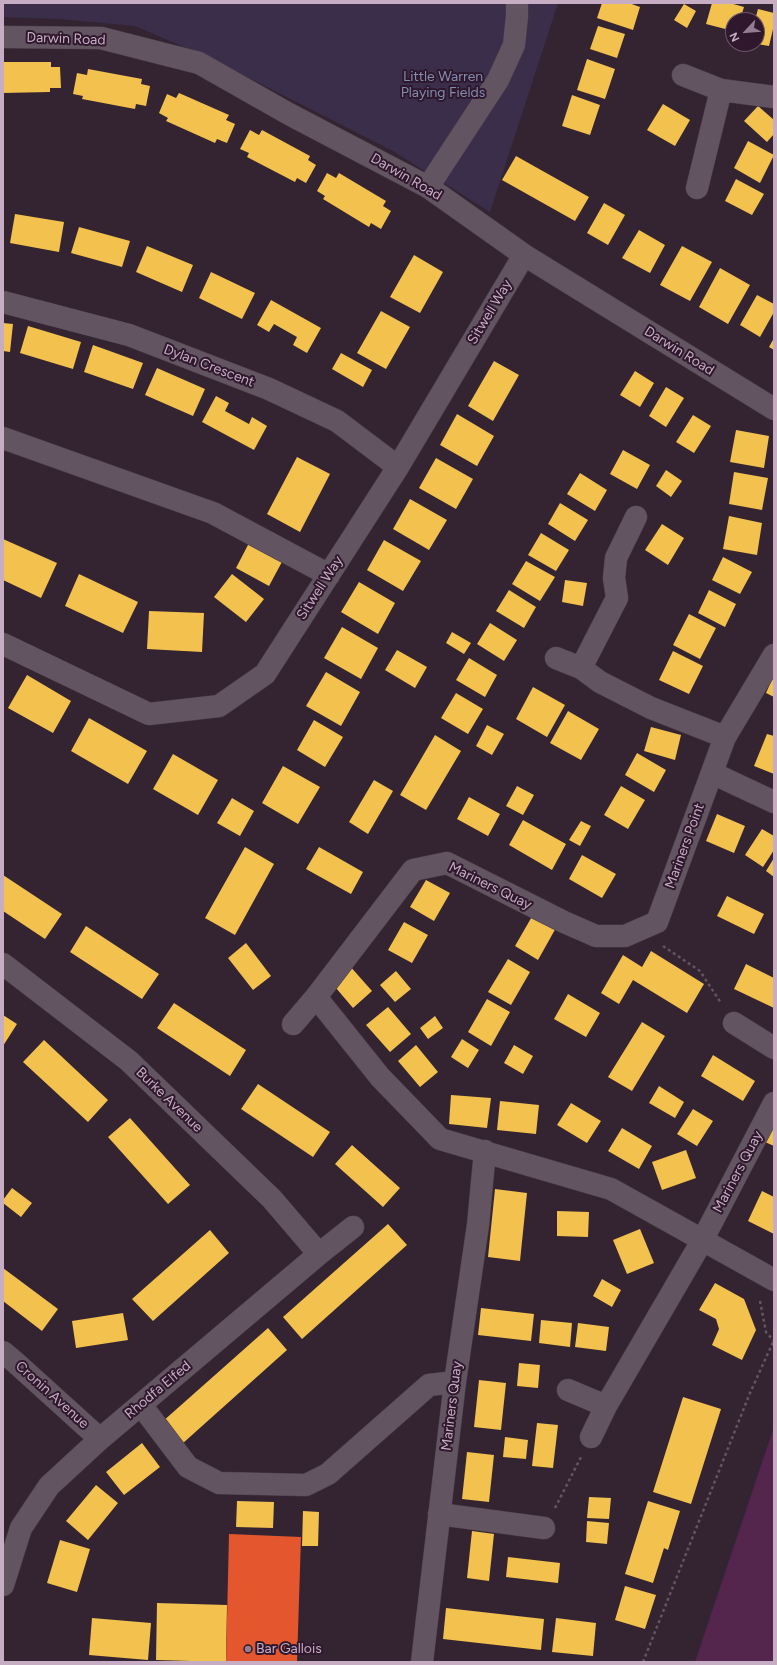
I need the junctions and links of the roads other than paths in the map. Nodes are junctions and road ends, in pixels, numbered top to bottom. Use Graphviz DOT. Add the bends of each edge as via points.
graph roads {
  1 [pos="517,3"];
  2 [pos="3,37"];
  3 [pos="683,76"];
  4 [pos="720,90"];
  5 [pos="774,97"];
  6 [pos="428,187"];
  7 [pos="698,188"];
  8 [pos="524,255"];
  9 [pos="3,302"];
  10 [pos="774,409"];
  11 [pos="3,438"];
  12 [pos="398,467"];
  13 [pos="636,517"];
  14 [pos="328,575"];
  15 [pos="3,644"];
  16 [pos="774,655"];
  17 [pos="556,658"];
  18 [pos="581,668"];
  19 [pos="726,737"];
  20 [pos="712,773"];
  21 [pos="774,802"];
  22 [pos="625,936"];
  23 [pos="3,964"];
  24 [pos="316,997"];
  25 [pos="734,1023"];
  26 [pos="293,1024"];
  27 [pos="774,1048"];
  28 [pos="774,1103"];
  29 [pos="485,1151"];
  30 [pos="353,1227"];
  31 [pos="702,1241"];
  32 [pos="319,1254"];
  33 [pos="774,1280"];
  34 [pos="3,1352"];
  35 [pos="455,1382"];
  36 [pos="568,1390"];
  37 [pos="141,1405"];
  38 [pos="606,1406"];
  39 [pos="591,1437"];
  40 [pos="100,1439"];
  41 [pos="439,1514"];
  42 [pos="544,1528"];
  43 [pos="3,1585"];
  44 [pos="422,1662"];
  1 -- 6 [label="street" via="514,45 498,80"];
  2 -- 6 [label="street, Darwin Road" via="102,38 199,63"];
  3 -- 4 [label="street"];
  4 -- 5 [label="street"];
  4 -- 7 [label="street"];
  6 -- 8 [label="street, Darwin Road"];
  8 -- 10 [label="street, Darwin Road"];
  8 -- 12 [label="street, Sitwell Way"];
  9 -- 12 [label="street, Dylan Crescent" via="129,336 269,389 337,421"];
  11 -- 14 [label="street" via="213,513"];
  12 -- 14 [label="street, Sitwell Way"];
  13 -- 18 [label="street" via="616,558 614,578 617,598"];
  14 -- 15 [label="street, Sitwell Way" via="265,674 219,706 149,714"];
  16 -- 19 [label="street, Mariners Point"];
  17 -- 18 [label="street"];
  18 -- 19 [label="street" via="600,682 651,708"];
  19 -- 20 [label="street, Mariners Point"];
  20 -- 21 [label="street"];
  20 -- 22 [label="street, Mariners Point" via="657,922"];
  22 -- 24 [label="street, Mariners Quay" via="596,936 447,863 419,868 412,870"];
  23 -- 32 [label="street, Burke Avenue" via="129,1061 272,1198"];
  24 -- 26 [label="street, Mariners Quay"];
  24 -- 29 [label="street" via="380,1077 440,1139"];
  25 -- 27 [label="street"];
  28 -- 31 [label="street, Mariners Quay"];
  29 -- 31 [label="street" via="611,1190"];
  29 -- 35 [label="street, Mariners Quay" via="478,1225"];
  30 -- 32 [label="street, Rhodfa Elfed"];
  31 -- 33 [label="street"];
  31 -- 38 [label="street, Mariners Quay"];
  32 -- 37 [label="street, Rhodfa Elfed"];
  34 -- 40 [label="street, Cronin Avenue"];
  35 -- 37 [label="street" via="429,1385 328,1474 306,1485 219,1483 188,1467"];
  35 -- 41 [label="street, Mariners Quay"];
  36 -- 38 [label="street"];
  37 -- 40 [label="street, Rhodfa Elfed"];
  38 -- 39 [label="street, Mariners Quay"];
  40 -- 43 [label="street, Rhodfa Elfed" via="49,1486 21,1528"];
  41 -- 42 [label="street"];
  41 -- 44 [label="street, Mariners Quay"];
}
